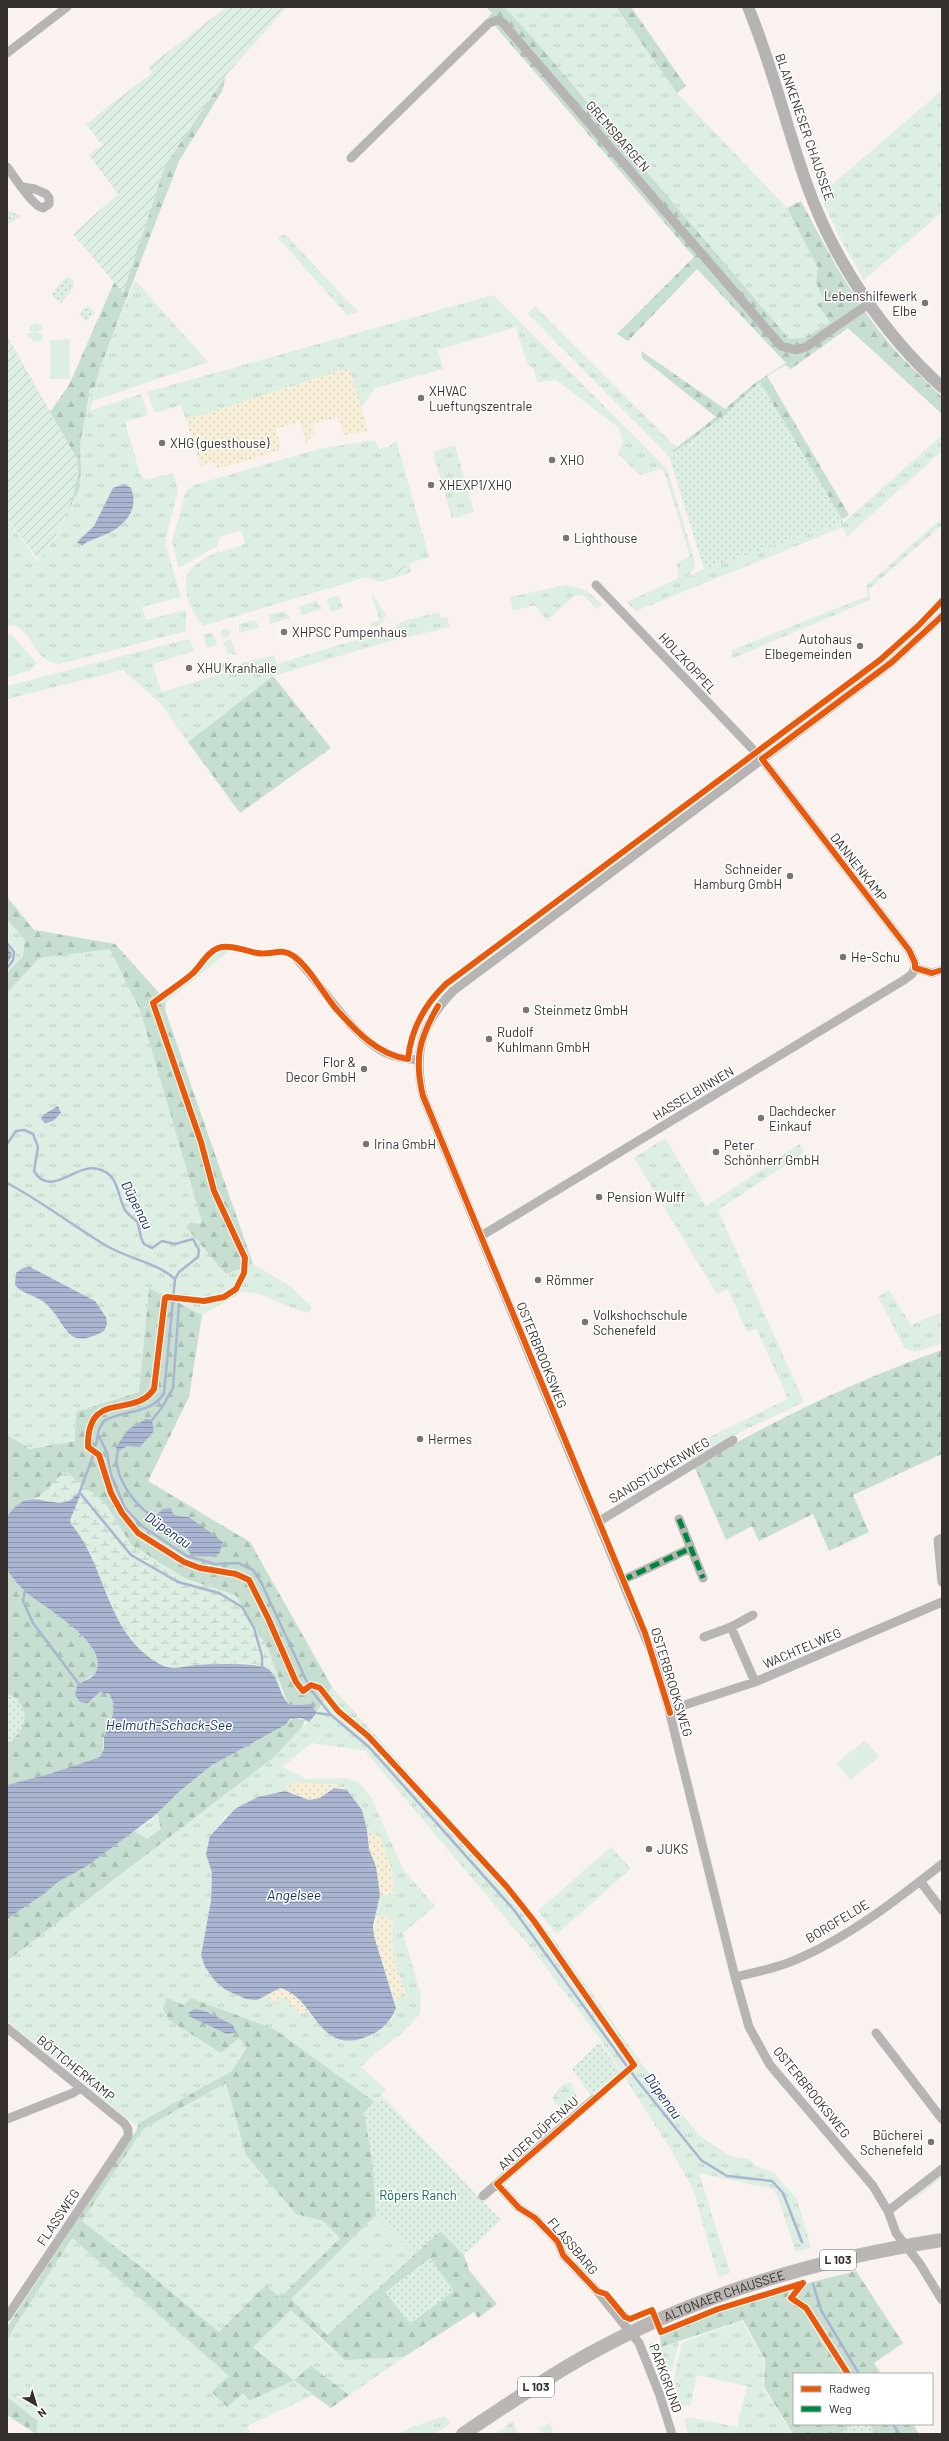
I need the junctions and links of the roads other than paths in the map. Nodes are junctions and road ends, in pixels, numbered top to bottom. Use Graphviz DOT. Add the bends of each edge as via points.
graph roads {
  1 [pos="67,7"];
  2 [pos="748,7"];
  3 [pos="7,53"];
  4 [pos="350,158"];
  5 [pos="7,167"];
  6 [pos="23,187"];
  7 [pos="870,303"];
  8 [pos="942,387"];
  9 [pos="596,585"];
  10 [pos="942,616"];
  11 [pos="762,759"];
  12 [pos="296,958"];
  13 [pos="915,968"];
  14 [pos="942,970"];
  15 [pos="418,1060"];
  16 [pos="481,1236"];
  17 [pos="733,1440"];
  18 [pos="679,1519"];
  19 [pos="598,1522"];
  20 [pos="942,1538"];
  21 [pos="691,1548"];
  22 [pos="703,1578"];
  23 [pos="623,1580"];
  24 [pos="942,1582"];
  25 [pos="942,1602"];
  26 [pos="753,1615"];
  27 [pos="732,1627"];
  28 [pos="704,1637"];
  29 [pos="755,1682"];
  30 [pos="669,1710"];
  31 [pos="942,1864"];
  32 [pos="920,1881"];
  33 [pos="942,1910"];
  34 [pos="735,1977"];
  35 [pos="7,2028"];
  36 [pos="876,2033"];
  37 [pos="81,2088"];
  38 [pos="594,2099"];
  39 [pos="7,2119"];
  40 [pos="942,2119"];
  41 [pos="128,2129"];
  42 [pos="942,2169"];
  43 [pos="497,2184"];
  44 [pos="484,2196"];
  45 [pos="888,2211"];
  46 [pos="942,2240"];
  47 [pos="906,2246"];
  48 [pos="942,2300"];
  49 [pos="7,2318"];
  50 [pos="631,2332"];
  51 [pos="463,2434"];
  52 [pos="672,2434"];
  1 -- 3 [label="street"];
  2 -- 7 [label="main road, BLANKENESER CHAUSSEE" via="807,186 833,242"];
  4 -- 7 [label="street, GREMSBARGEN" via="489,23 498,20 503,22 781,346 796,350 806,347"];
  5 -- 6 [label="street"];
  7 -- 8 [label="main road, BLANKENESER CHAUSSEE" via="900,342"];
  9 -- 11 [label="street, HOLZKOPPEL"];
  10 -- 11 [label="street, OSTERBROOKSWEG" via="892,662"];
  11 -- 13 [label="street, DANNENKAMP" via="909,950"];
  11 -- 15 [label="street, OSTERBROOKSWEG" via="453,991 438,1006 428,1024 420,1044"];
  12 -- 15 [label="street" via="312,975 337,1010 374,1046 397,1058"];
  13 -- 14 [label="street" via="932,973"];
  13 -- 16 [label="street, HASSELBINNEN" via="904,980"];
  15 -- 16 [label="street, OSTERBROOKSWEG" via="423,1096"];
  16 -- 19 [label="street, OSTERBROOKSWEG"];
  17 -- 19 [label="street, SANDSTÜCKENWEG"];
  18 -- 21 [label="street"];
  19 -- 23 [label="street, OSTERBROOKSWEG"];
  20 -- 24 [label="street" via="938,1540"];
  21 -- 22 [label="street"];
  21 -- 23 [label="street"];
  23 -- 30 [label="street, OSTERBROOKSWEG" via="654,1656"];
  25 -- 29 [label="street, WACHTELWEG"];
  26 -- 27 [label="street"];
  27 -- 28 [label="street"];
  27 -- 29 [label="street"];
  29 -- 30 [label="street, WACHTELWEG"];
  30 -- 34 [label="street, OSTERBROOKSWEG"];
  31 -- 32 [label="street, BORGFELDE"];
  32 -- 33 [label="street"];
  32 -- 34 [label="street, BORGFELDE" via="822,1948 788,1962"];
  34 -- 45 [label="street, OSTERBROOKSWEG" via="749,2027 770,2065 873,2186"];
  35 -- 37 [label="street, BÖTTCHERKAMP"];
  36 -- 40 [label="street"];
  37 -- 39 [label="street" via="73,2094"];
  37 -- 41 [label="street, BÖTTCHERKAMP"];
  38 -- 43 [label="street, AN DER DÜPENAU"];
  41 -- 49 [label="street, FLASSWEG" via="128,2136"];
  42 -- 45 [label="street"];
  43 -- 44 [label="street"];
  43 -- 50 [label="street, FLASSBARG" via="519,2208 535,2218 558,2242 563,2255"];
  45 -- 47 [label="street, OSTERBROOKSWEG" via="896,2233"];
  46 -- 47 [label="main road, ALTONAER CHAUSSEE / L 103"];
  47 -- 48 [label="street, OSTERBROOKSWEG"];
  47 -- 50 [label="main road, ALTONAER CHAUSSEE / L 103" via="770,2277 709,2298"];
  50 -- 51 [label="main road, ALTONAER CHAUSSEE / L 103" via="575,2362"];
  50 -- 52 [label="street, PARKGRUND" via="643,2348"];
}
